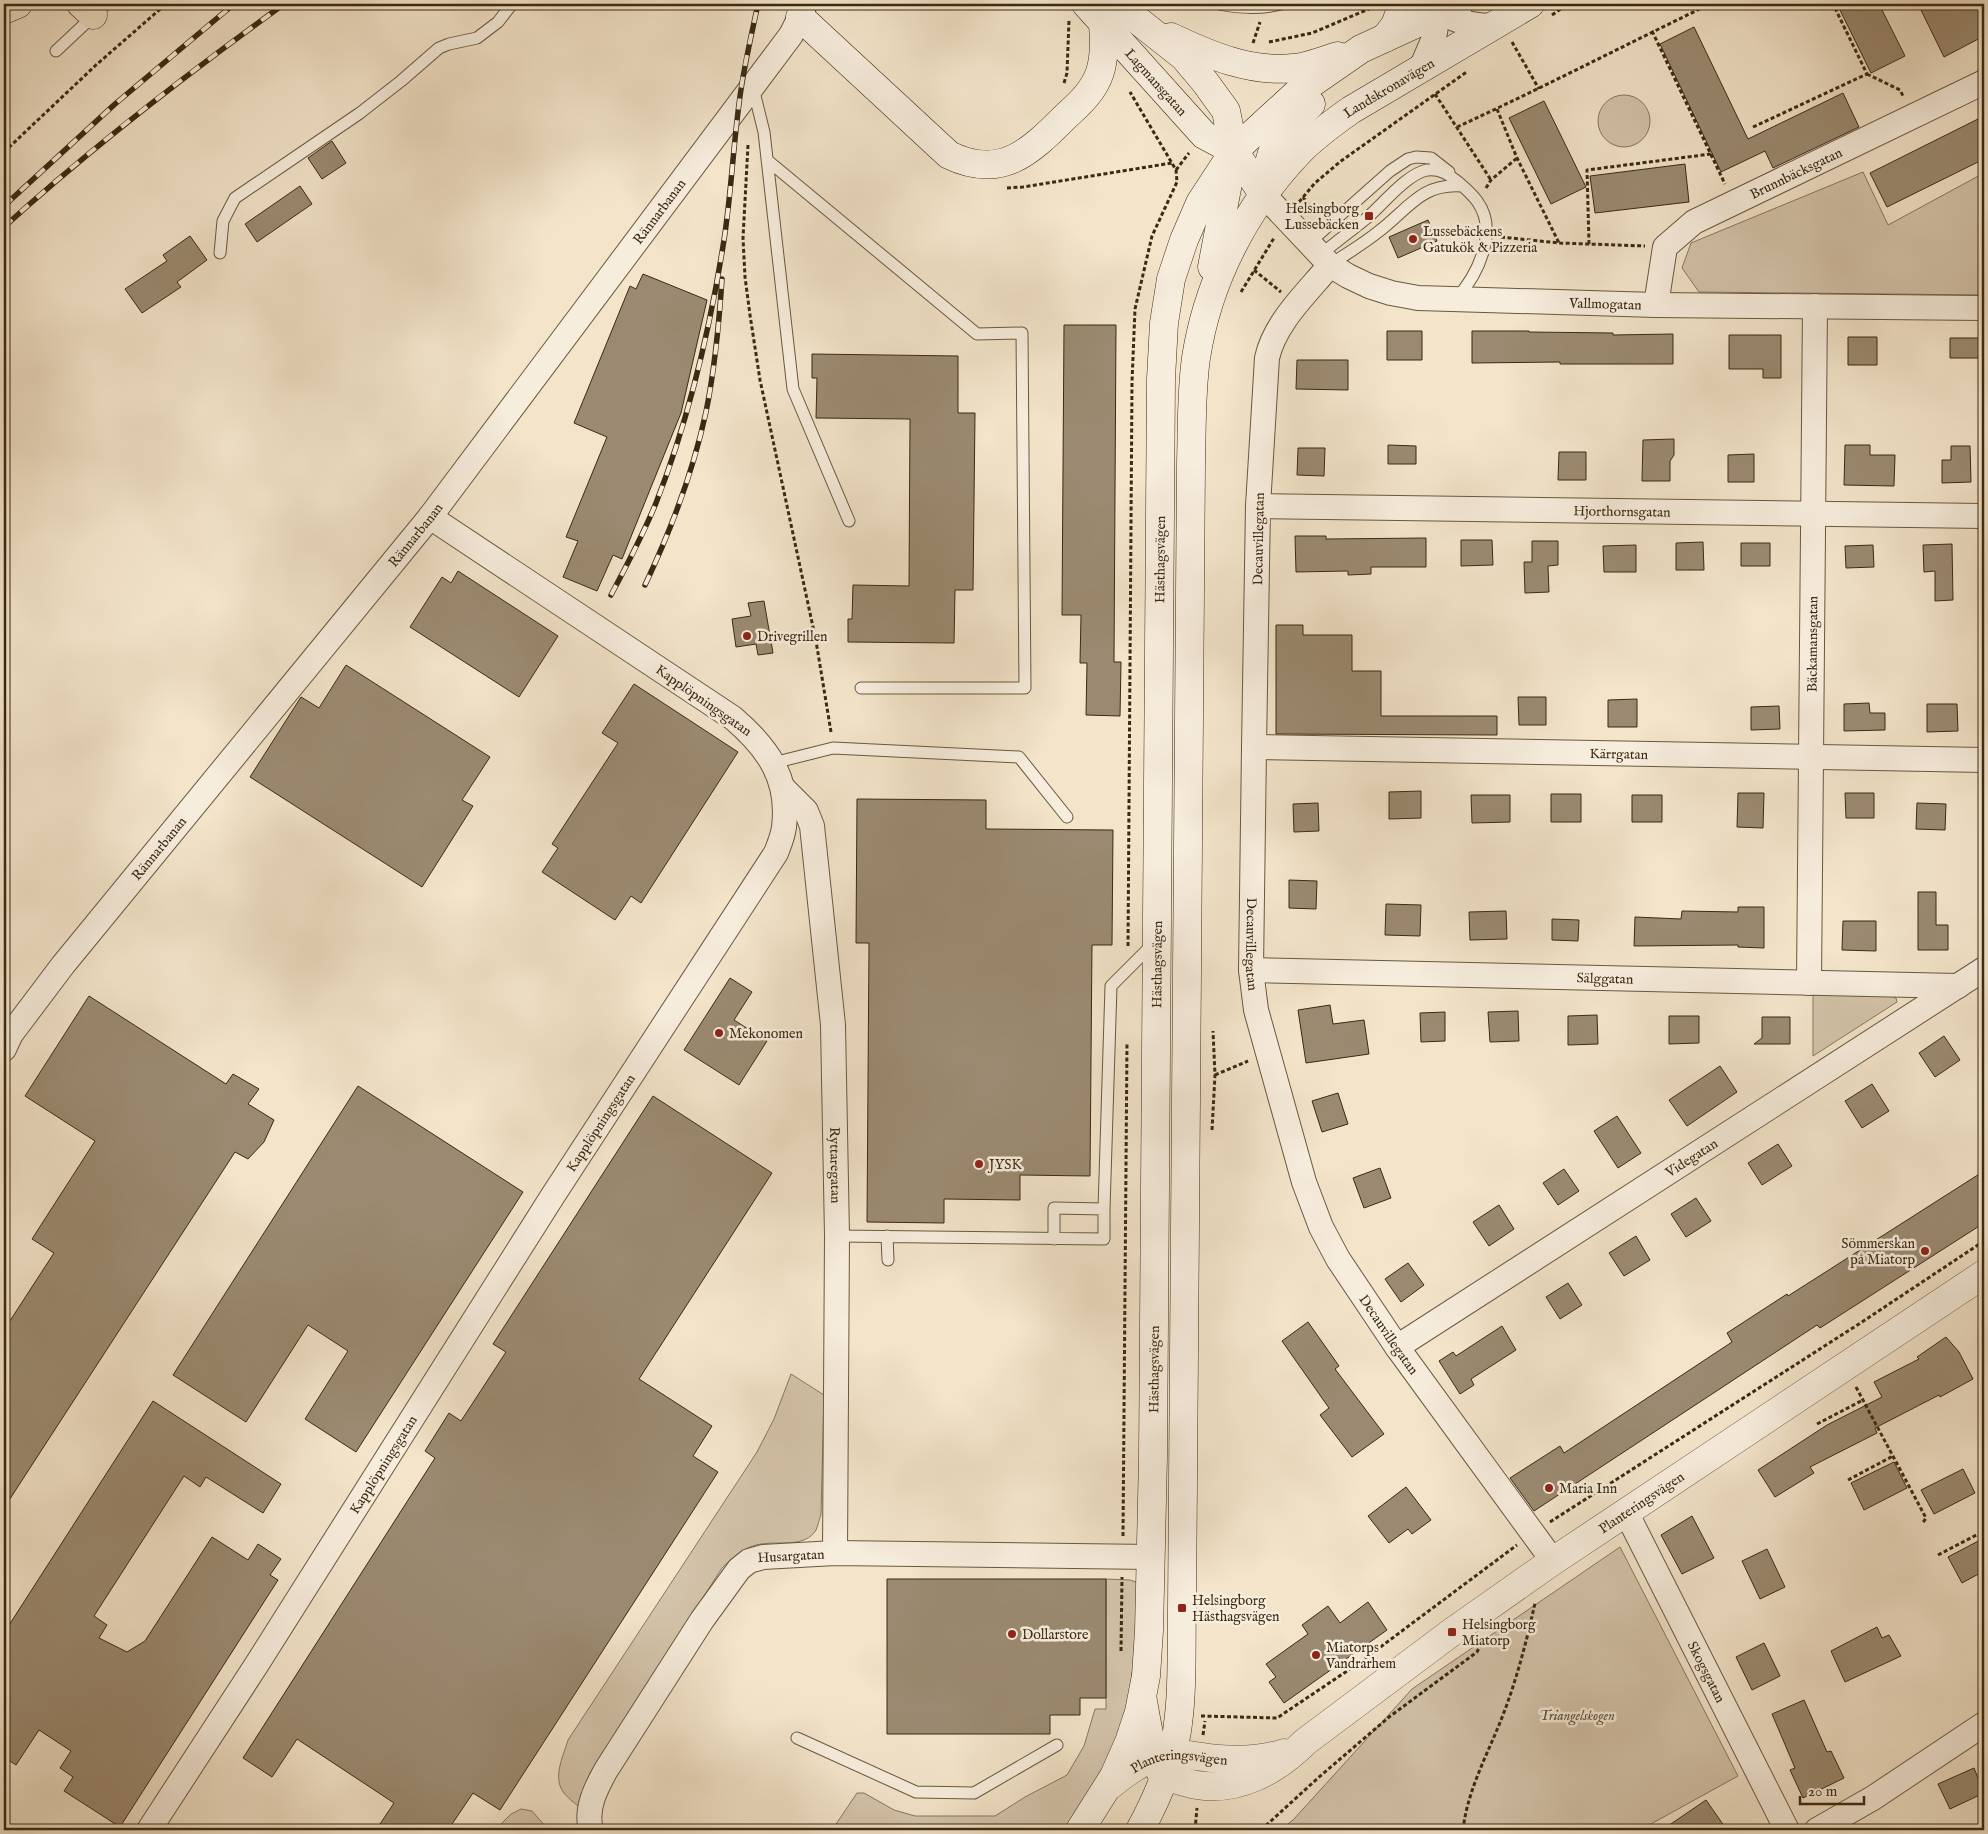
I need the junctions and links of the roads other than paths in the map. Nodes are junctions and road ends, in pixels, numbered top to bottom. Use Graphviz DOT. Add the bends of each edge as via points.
graph roads {
  1 [pos="18,4"];
  2 [pos="512,4"];
  3 [pos="1218,4"];
  4 [pos="1281,4"];
  5 [pos="1402,4"];
  6 [pos="1530,4"];
  7 [pos="1442,6"];
  8 [pos="93,7"];
  9 [pos="4,10"];
  10 [pos="803,11"];
  11 [pos="1102,12"];
  12 [pos="1496,23"];
  13 [pos="1373,44"];
  14 [pos="56,50"];
  15 [pos="1422,66"];
  16 [pos="1984,82"];
  17 [pos="753,86"];
  18 [pos="1234,151"];
  19 [pos="767,160"];
  20 [pos="1462,186"];
  21 [pos="1263,194"];
  22 [pos="220,253"];
  23 [pos="1320,254"];
  24 [pos="1456,300"];
  25 [pos="1656,305"];
  26 [pos="1815,306"];
  27 [pos="1984,308"];
  28 [pos="1201,329"];
  29 [pos="1258,506"];
  30 [pos="1813,513"];
  31 [pos="1984,516"];
  32 [pos="430,517"];
  33 [pos="849,521"];
  34 [pos="861,688"];
  35 [pos="1254,747"];
  36 [pos="1811,757"];
  37 [pos="1984,760"];
  38 [pos="773,763"];
  39 [pos="783,788"];
  40 [pos="1067,817"];
  41 [pos="1157,940"];
  42 [pos="1251,970"];
  43 [pos="1982,974"];
  44 [pos="1809,983"];
  45 [pos="1958,986"];
  46 [pos="4,1049"];
  47 [pos="1104,1209"];
  48 [pos="837,1236"];
  49 [pos="887,1236"];
  50 [pos="1054,1239"];
  51 [pos="888,1260"];
  52 [pos="1984,1274"];
  53 [pos="1398,1347"];
  54 [pos="1626,1512"];
  55 [pos="835,1553"];
  56 [pos="1152,1557"];
  57 [pos="1553,1561"];
  58 [pos="1142,1694"];
  59 [pos="1984,1724"];
  60 [pos="797,1738"];
  61 [pos="1057,1745"];
  62 [pos="1164,1763"];
  63 [pos="1108,1788"];
  64 [pos="1069,1827"];
  65 [pos="149,1830"];
  66 [pos="591,1830"];
  67 [pos="1140,1830"];
  68 [pos="1787,1830"];
  69 [pos="1817,1830"];
  1 -- 9 [label="highway"];
  2 -- 22 [label="lane" via="498,22 477,38 439,48 360,113 234,198 223,221"];
  3 -- 4 [label="lane" via="1259,7"];
  5 -- 13 [label="main road" via="1395,25"];
  6 -- 12 [label="main road, Landskronavägen"];
  7 -- 12 [label="street" via="1455,21 1472,25"];
  7 -- 13 [label="main road"];
  7 -- 15 [label="street" via="1434,38"];
  8 -- 14 [label="lane"];
  10 -- 11 [label="main road" via="949,155 972,164 986,165 1013,160 1028,152 1089,94 1104,55"];
  10 -- 17 [label="street, Rännarbanan" via="791,35"];
  11 -- 13 [label="main road" via="1201,52 1255,67 1295,68"];
  11 -- 18 [label="main road, Lagmansgatan" via="1204,135"];
  11 -- 18 [label="main road, Lagmansgatan" via="1184,57 1226,111"];
  12 -- 15 [label="main road, Landskronavägen"];
  13 -- 18 [label="main road" via="1296,94"];
  13 -- 21 [label="main road" via="1284,129 1272,150"];
  15 -- 21 [label="main road, Landskronavägen" via="1326,128 1302,149"];
  16 -- 25 [label="street, Brunnbäcksgatan" via="1694,222 1665,247"];
  17 -- 19 [label="lane"];
  17 -- 32 [label="street, Rännarbanan"];
  18 -- 21 [label="main road, Lagmansgatan"];
  18 -- 28 [label="main road"];
  18 -- 41 [label="main road, Hästhagsvägen" via="1199,206 1184,240 1171,279 1164,323"];
  19 -- 33 [label="lane" via="793,389"];
  19 -- 34 [label="lane" via="977,334 1022,334 1025,688"];
  20 -- 23 [label="lane" via="1449,185 1428,190 1379,232"];
  20 -- 23 [label="lane" via="1438,170 1418,174"];
  20 -- 23 [label="lane" via="1436,161 1424,157 1408,159 1390,171"];
  20 -- 24 [label="lane" via="1478,202 1486,225 1486,236 1479,263"];
  21 -- 23 [label="street, Vallmogatan"];
  21 -- 28 [label="main road" via="1221,269"];
  23 -- 24 [label="street, Vallmogatan" via="1348,276 1391,293"];
  23 -- 29 [label="street, Decauvillegatan" via="1297,305 1279,327 1269,347"];
  24 -- 25 [label="street, Vallmogatan"];
  25 -- 26 [label="street, Vallmogatan"];
  26 -- 27 [label="street, Vallmogatan"];
  26 -- 30 [label="street, Bäckamansgatan"];
  28 -- 62 [label="main road" via="1193,390 1191,464 1182,1608 1179,1716"];
  29 -- 30 [label="street, Hjorthornsgatan"];
  29 -- 35 [label="street, Decauvillegatan"];
  30 -- 31 [label="street, Hjorthornsgatan"];
  30 -- 36 [label="street, Bäckamansgatan"];
  32 -- 38 [label="street, Kapplöpningsgatan" via="733,718 755,736"];
  32 -- 46 [label="street, Rännarbanan" via="63,964 11,1034"];
  35 -- 36 [label="street, Kärrgatan"];
  35 -- 42 [label="street, Decauvillegatan"];
  36 -- 37 [label="street, Kärrgatan"];
  36 -- 44 [label="street, Bäckamansgatan"];
  38 -- 39 [label="street, Kapplöpningsgatan"];
  38 -- 40 [label="lane" via="833,748 1018,757"];
  39 -- 48 [label="street, Ryttaregatan" via="806,811 814,835 833,1025"];
  39 -- 65 [label="street, Kapplöpningsgatan" via="784,828 776,853 552,1197"];
  41 -- 47 [label="lane" via="1111,986"];
  41 -- 56 [label="main road, Hästhagsvägen"];
  42 -- 44 [label="street, Sälggatan"];
  42 -- 53 [label="street, Decauvillegatan" via="1256,1010 1304,1182 1321,1227 1338,1259"];
  43 -- 45 [label="street, Videgatan"];
  44 -- 45 [label="street, Sälggatan"];
  45 -- 53 [label="street, Videgatan"];
  47 -- 50 [label="lane" via="1104,1238"];
  47 -- 50 [label="lane" via="1054,1208"];
  48 -- 49 [label="lane"];
  48 -- 55 [label="street, Ryttaregatan" via="841,1344"];
  49 -- 50 [label="lane"];
  49 -- 51 [label="lane"];
  52 -- 54 [label="main road, Planteringsvägen"];
  53 -- 57 [label="street, Decauvillegatan"];
  54 -- 57 [label="main road, Planteringsvägen"];
  54 -- 68 [label="street, Skogsgatan"];
  55 -- 56 [label="street, Husargatan"];
  55 -- 66 [label="street, Husargatan" via="763,1557 739,1569 676,1658 606,1770 590,1807"];
  56 -- 58 [label="main road, Hästhagsvägen" via="1148,1654"];
  57 -- 62 [label="main road, Planteringsvägen" via="1452,1632 1272,1770 1244,1781 1199,1785"];
  58 -- 62 [label="main road"];
  58 -- 63 [label="main road, Hästhagsvägen" via="1129,1742"];
  59 -- 69 [label="street" via="1873,1798"];
  60 -- 61 [label="lane" via="916,1792 974,1793"];
  62 -- 63 [label="main road, Planteringsvägen" via="1124,1774"];
  62 -- 67 [label="main road, Planteringsvägen" via="1151,1809"];
  63 -- 64 [label="main road, Planteringsvägen"];
}
